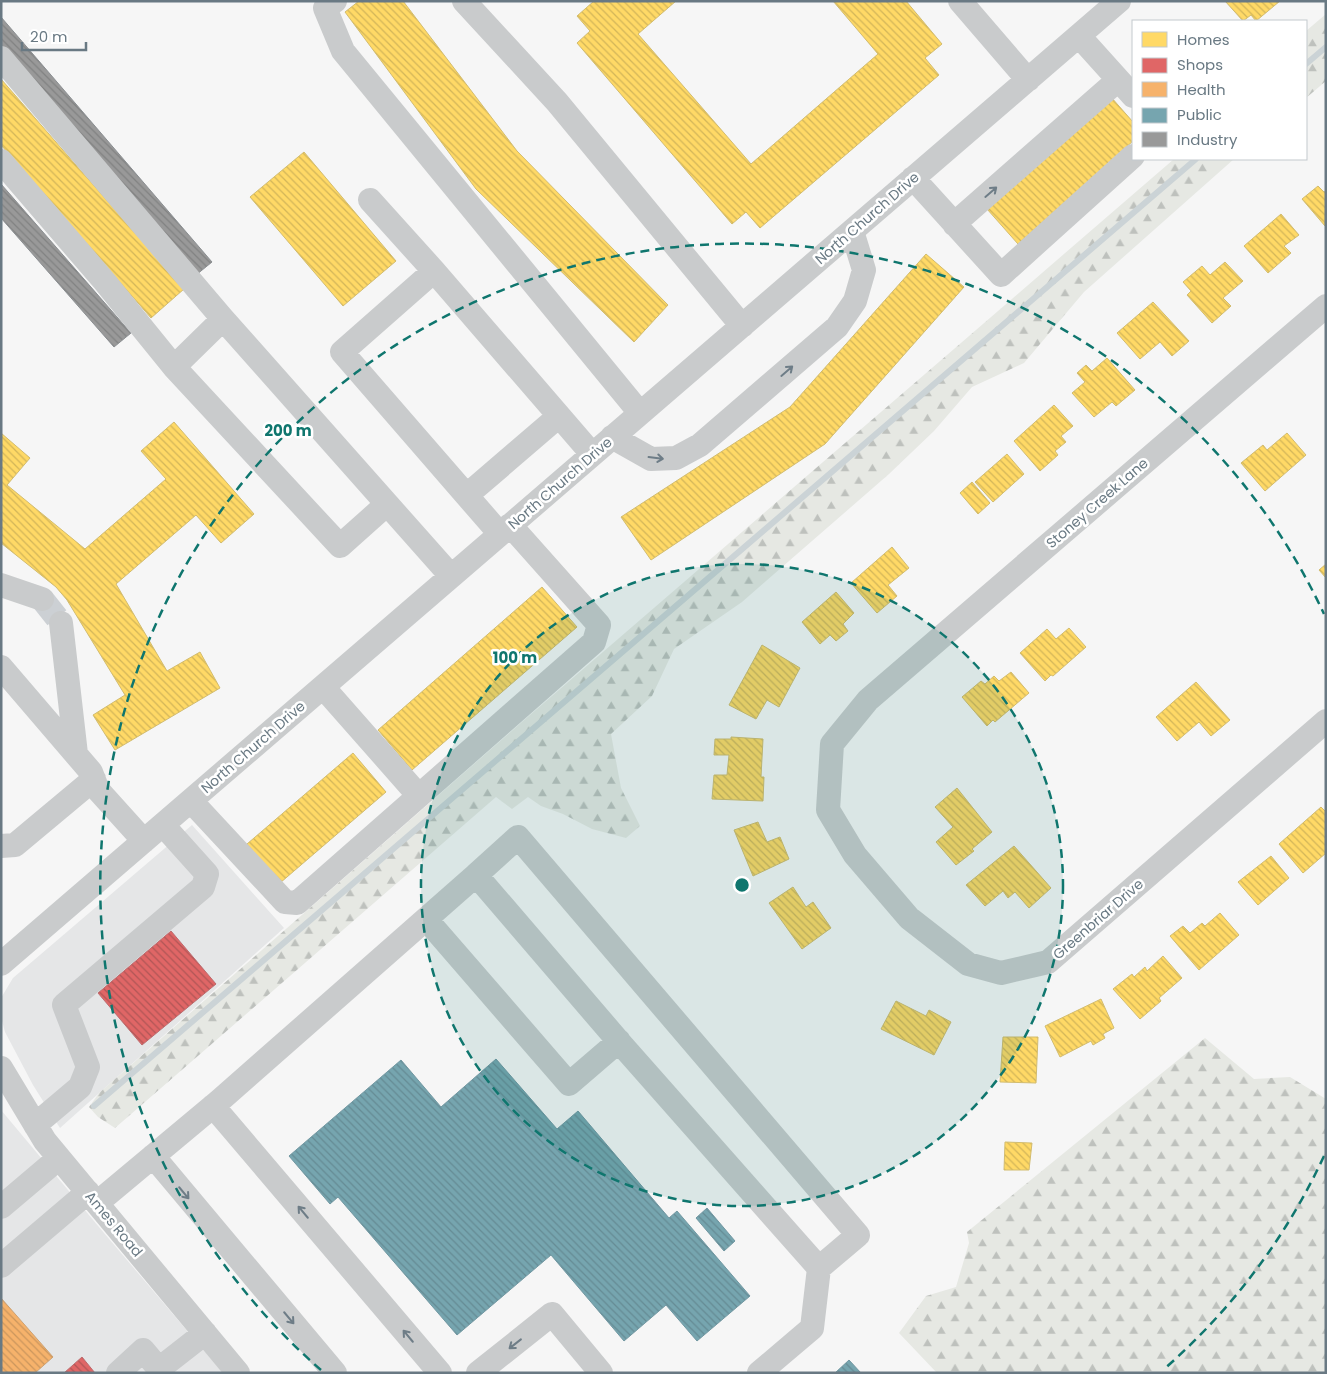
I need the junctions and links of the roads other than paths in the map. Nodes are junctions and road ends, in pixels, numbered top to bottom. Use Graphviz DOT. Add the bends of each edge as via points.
graph roads {
  1 [pos="335,1"];
  2 [pos="464,1"];
  3 [pos="960,1"];
  4 [pos="1119,1"];
  5 [pos="1079,36"];
  6 [pos="1,58"];
  7 [pos="1028,80"];
  8 [pos="1126,88"];
  9 [pos="1132,157"];
  10 [pos="1,161"];
  11 [pos="914,178"];
  12 [pos="370,200"];
  13 [pos="954,224"];
  14 [pos="852,231"];
  15 [pos="434,270"];
  16 [pos="1326,306"];
  17 [pos="223,319"];
  18 [pos="742,326"];
  19 [pos="174,367"];
  20 [pos="640,413"];
  21 [pos="559,416"];
  22 [pos="612,437"];
  23 [pos="592,454"];
  24 [pos="467,495"];
  25 [pos="387,504"];
  26 [pos="505,530"];
  27 [pos="451,576"];
  28 [pos="1,585"];
  29 [pos="42,599"];
  30 [pos="61,623"];
  31 [pos="1,667"];
  32 [pos="323,687"];
  33 [pos="868,700"];
  34 [pos="1326,721"];
  35 [pos="76,754"];
  36 [pos="94,779"];
  37 [pos="419,796"];
  38 [pos="191,801"];
  39 [pos="163,825"];
  40 [pos="144,841"];
  41 [pos="1,846"];
  42 [pos="476,875"];
  43 [pos="426,919"];
  44 [pos="1,964"];
  45 [pos="619,1042"];
  46 [pos="4,1079"];
  47 [pos="213,1106"];
  48 [pos="35,1125"];
  49 [pos="153,1156"];
  50 [pos="59,1158"];
  51 [pos="92,1198"];
  52 [pos="1,1207"];
  53 [pos="1,1266"];
  54 [pos="819,1268"];
  55 [pos="205,1333"];
  56 [pos="592,1370"];
  57 [pos="118,1373"];
  58 [pos="238,1373"];
  59 [pos="335,1373"];
  60 [pos="440,1373"];
  61 [pos="478,1373"];
  62 [pos="759,1373"];
  1 -- 20 [label="street" via="325,8 343,51"];
  2 -- 18 [label="street" via="557,102"];
  3 -- 7 [label="street"];
  4 -- 5 [label="street, North Church Drive"];
  5 -- 7 [label="street, North Church Drive"];
  5 -- 8 [label="street"];
  6 -- 17 [label="street"];
  7 -- 11 [label="street, North Church Drive"];
  13 -- 8 [label="street, one-way"];
  9 -- 13 [label="street" via="1001,275"];
  10 -- 19 [label="street"];
  11 -- 13 [label="street"];
  11 -- 14 [label="street, North Church Drive"];
  12 -- 15 [label="street"];
  14 -- 18 [label="street, North Church Drive"];
  22 -- 14 [label="street, one-way" via="651,459 676,458 700,445 837,328 855,302 864,270"];
  15 -- 21 [label="street"];
  15 -- 24 [label="street" via="342,352"];
  16 -- 33 [label="street, Stoney Creek Lane"];
  17 -- 19 [label="street"];
  17 -- 25 [label="street"];
  18 -- 20 [label="street, North Church Drive"];
  19 -- 25 [label="street" via="340,546"];
  20 -- 22 [label="street, North Church Drive"];
  21 -- 23 [label="street"];
  21 -- 24 [label="street"];
  22 -- 23 [label="street, North Church Drive"];
  23 -- 26 [label="street, North Church Drive"];
  24 -- 26 [label="street"];
  25 -- 27 [label="street"];
  26 -- 27 [label="street, North Church Drive"];
  26 -- 37 [label="street" via="599,625 594,642"];
  27 -- 32 [label="street, North Church Drive"];
  28 -- 29 [label="street"];
  30 -- 35 [label="street"];
  31 -- 35 [label="street"];
  32 -- 37 [label="street"];
  32 -- 38 [label="street, North Church Drive"];
  33 -- 34 [label="street, Greenbriar Drive" via="832,744 828,810 855,855 909,918 968,964 1001,974 1048,962"];
  35 -- 36 [label="street"];
  36 -- 40 [label="street" via="98,790"];
  36 -- 41 [label="street" via="15,845"];
  37 -- 38 [label="street" via="297,903 285,902"];
  38 -- 39 [label="street, North Church Drive"];
  39 -- 40 [label="street, North Church Drive"];
  39 -- 48 [label="street" via="207,874 203,887 64,1005 88,1067 80,1087"];
  40 -- 44 [label="street, North Church Drive"];
  42 -- 43 [label="street"];
  42 -- 45 [label="street"];
  42 -- 54 [label="street" via="518,837 858,1235"];
  43 -- 45 [label="street" via="569,1084"];
  43 -- 47 [label="street"];
  45 -- 54 [label="street"];
  46 -- 48 [label="street, Ames Road"];
  47 -- 49 [label="street"];
  60 -- 47 [label="street, one-way"];
  48 -- 50 [label="street, Ames Road"];
  49 -- 51 [label="street"];
  49 -- 59 [label="street, one-way"];
  50 -- 51 [label="street, Ames Road"];
  50 -- 52 [label="street"];
  51 -- 53 [label="street"];
  51 -- 55 [label="street, Ames Road"];
  54 -- 62 [label="street" via="812,1328"];
  55 -- 57 [label="street" via="160,1370 143,1350"];
  55 -- 58 [label="street, Ames Road"];
  56 -- 61 [label="street, one-way" via="552,1314"];
}
